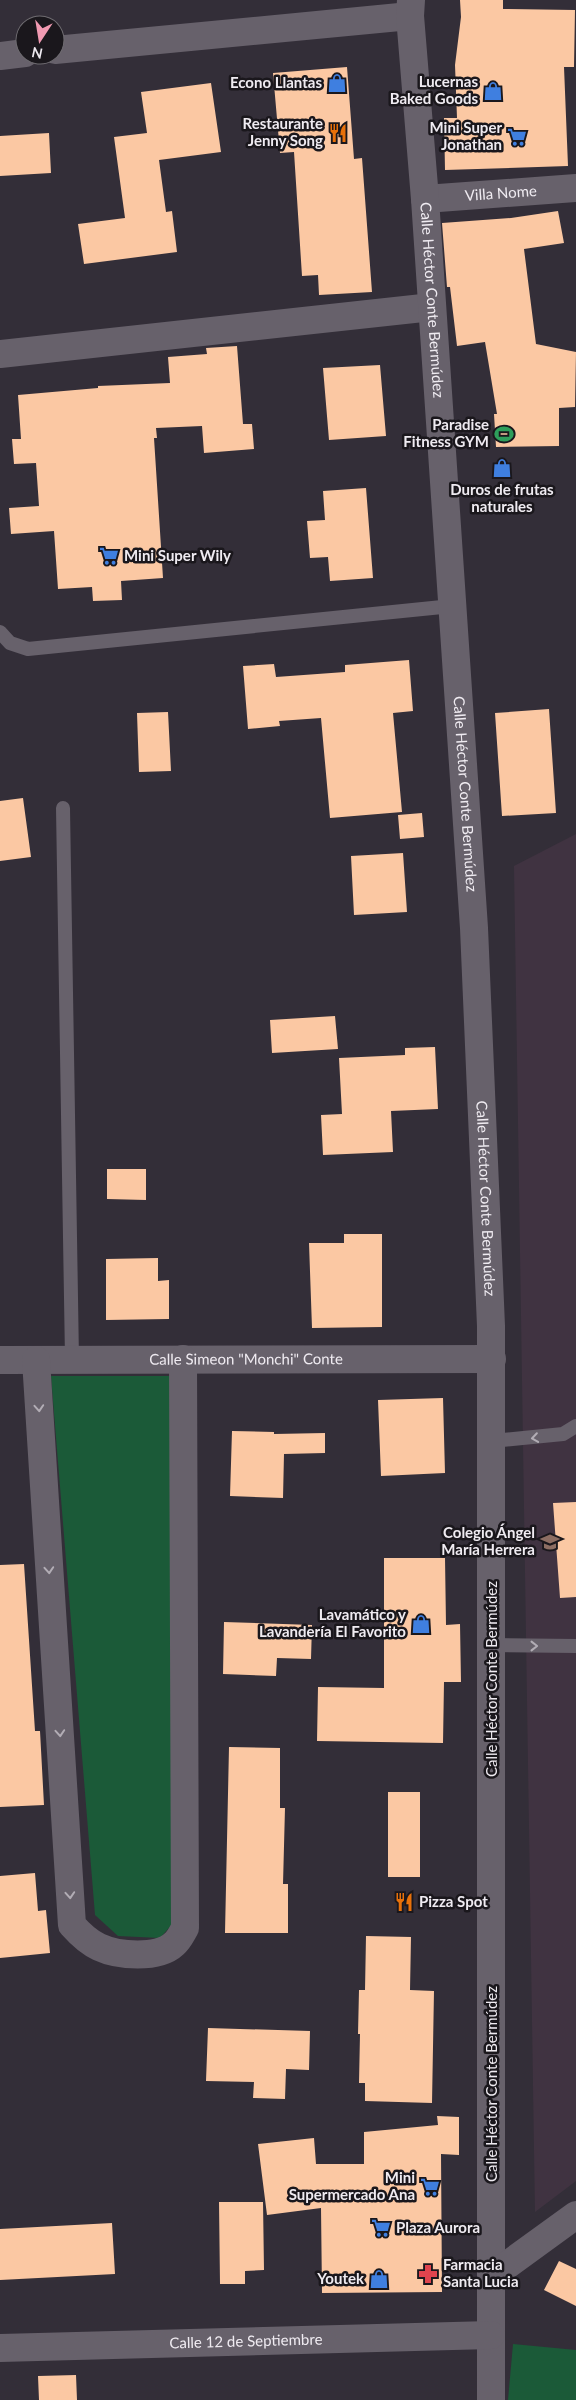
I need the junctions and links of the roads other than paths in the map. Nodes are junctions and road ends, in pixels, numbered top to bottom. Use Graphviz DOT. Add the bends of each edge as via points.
graph roads {
  1 [pos="410,8"];
  2 [pos="65,49"];
  3 [pos="15,54"];
  4 [pos="0,56"];
  5 [pos="576,188"];
  6 [pos="425,199"];
  7 [pos="432,307"];
  8 [pos="0,354"];
  9 [pos="452,606"];
  10 [pos="0,632"];
  11 [pos="63,808"];
  12 [pos="72,1359"];
  13 [pos="183,1359"];
  14 [pos="492,1359"];
  15 [pos="0,1360"];
  16 [pos="36,1360"];
  17 [pos="576,1426"];
  18 [pos="492,1441"];
  19 [pos="492,1645"];
  20 [pos="576,1646"];
  21 [pos="576,2215"];
  22 [pos="492,2276"];
  23 [pos="491,2335"];
  24 [pos="0,2348"];
  25 [pos="491,2400"];
  1 -- 2 [label="street"];
  1 -- 6 [label="street, Calle Héctor Conte Bermúdez"];
  3 -- 4 [label="street"];
  5 -- 6 [label="street, Villa Nome"];
  6 -- 7 [label="street, Calle Héctor Conte Bermúdez"];
  7 -- 8 [label="street"];
  7 -- 9 [label="street, Calle Héctor Conte Bermúdez"];
  9 -- 10 [label="lane" via="28,649 10,643"];
  9 -- 14 [label="street, Calle Héctor Conte Bermúdez" via="474,928"];
  11 -- 12 [label="lane"];
  12 -- 13 [label="street, Calle Simeon \"Monchi\" Conte"];
  12 -- 16 [label="street, Calle Simeon \"Monchi\" Conte"];
  13 -- 14 [label="street, Calle Simeon \"Monchi\" Conte"];
  16 -- 13 [label="street, one-way" via="72,1925 102,1949 144,1953 157,1952 174,1944 185,1928"];
  14 -- 18 [label="street, Calle Héctor Conte Bermúdez"];
  15 -- 16 [label="street, Calle Simeon \"Monchi\" Conte"];
  17 -- 18 [label="lane, one-way" via="563,1434"];
  18 -- 19 [label="street, Calle Héctor Conte Bermúdez"];
  19 -- 20 [label="lane, one-way"];
  19 -- 22 [label="street, Calle Héctor Conte Bermúdez"];
  21 -- 22 [label="street"];
  22 -- 23 [label="street, Calle Héctor Conte Bermúdez"];
  23 -- 24 [label="street, Calle 12 de Septiembre"];
  23 -- 25 [label="street, Calle Héctor Conte Bermúdez"];
}
